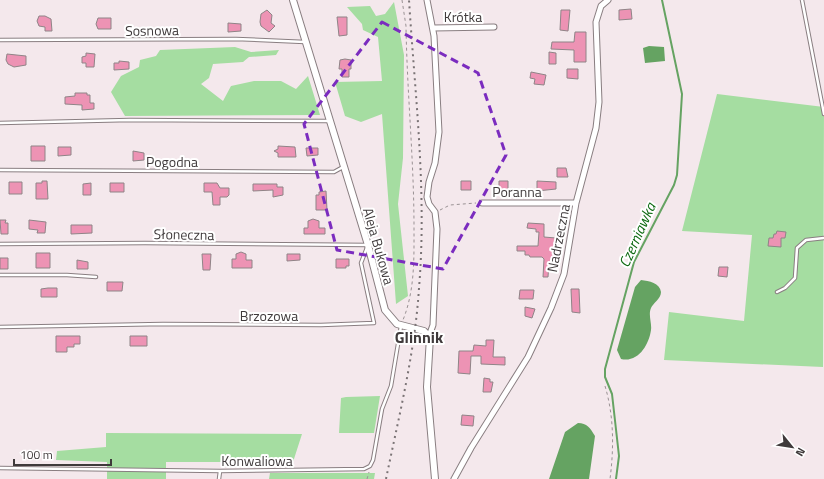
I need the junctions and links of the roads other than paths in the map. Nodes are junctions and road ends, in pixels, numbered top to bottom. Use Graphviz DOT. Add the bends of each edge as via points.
graph roads {
  1 [pos="293,0"];
  2 [pos="427,0"];
  3 [pos="802,0"];
  4 [pos="606,1"];
  5 [pos="494,27"];
  6 [pos="433,28"];
  7 [pos="0,40"];
  8 [pos="305,42"];
  9 [pos="824,114"];
  10 [pos="328,121"];
  11 [pos="0,123"];
  12 [pos="343,167"];
  13 [pos="0,170"];
  14 [pos="482,203"];
  15 [pos="576,203"];
  16 [pos="824,238"];
  17 [pos="0,244"];
  18 [pos="368,245"];
  19 [pos="0,275"];
  20 [pos="96,277"];
  21 [pos="777,292"];
  22 [pos="401,326"];
  23 [pos="0,327"];
  24 [pos="429,336"];
  25 [pos="0,468"];
  26 [pos="220,471"];
  27 [pos="220,479"];
  28 [pos="435,479"];
  29 [pos="454,479"];
  1 -- 8 [label="street, Aleja Bukowa"];
  2 -- 6 [label="street"];
  3 -- 9 [label="lane"];
  4 -- 15 [label="street, Nadrzeczna" via="599,10 596,22 599,102 596,128"];
  5 -- 6 [label="street, Krótka"];
  6 -- 24 [label="street" via="439,132 427,197 435,212 437,229 433,324"];
  7 -- 8 [label="lane, Sosnowa" via="236,39"];
  8 -- 10 [label="street, Aleja Bukowa"];
  10 -- 11 [label="lane" via="130,120"];
  10 -- 12 [label="street, Aleja Bukowa"];
  12 -- 13 [label="lane, Pogodna" via="334,172"];
  12 -- 18 [label="street, Aleja Bukowa"];
  14 -- 15 [label="street, Poranna"];
  15 -- 29 [label="street, Nadrzeczna" via="566,266 551,308 528,357"];
  16 -- 21 [label="lane" via="806,240 797,248 795,278"];
  17 -- 18 [label="lane, Słoneczna"];
  18 -- 22 [label="street, Aleja Bukowa" via="385,310 391,319"];
  18 -- 23 [label="lane, Brzozowa" via="361,263 374,323"];
  19 -- 20 [label="lane"];
  22 -- 24 [label="street" via="424,331"];
  22 -- 26 [label="lane, Konwaliowa" via="391,386 382,409 375,452 370,466 364,469"];
  24 -- 28 [label="street" via="431,343 427,387"];
  25 -- 26 [label="lane, Konwaliowa"];
  26 -- 27 [label="lane"];
}
